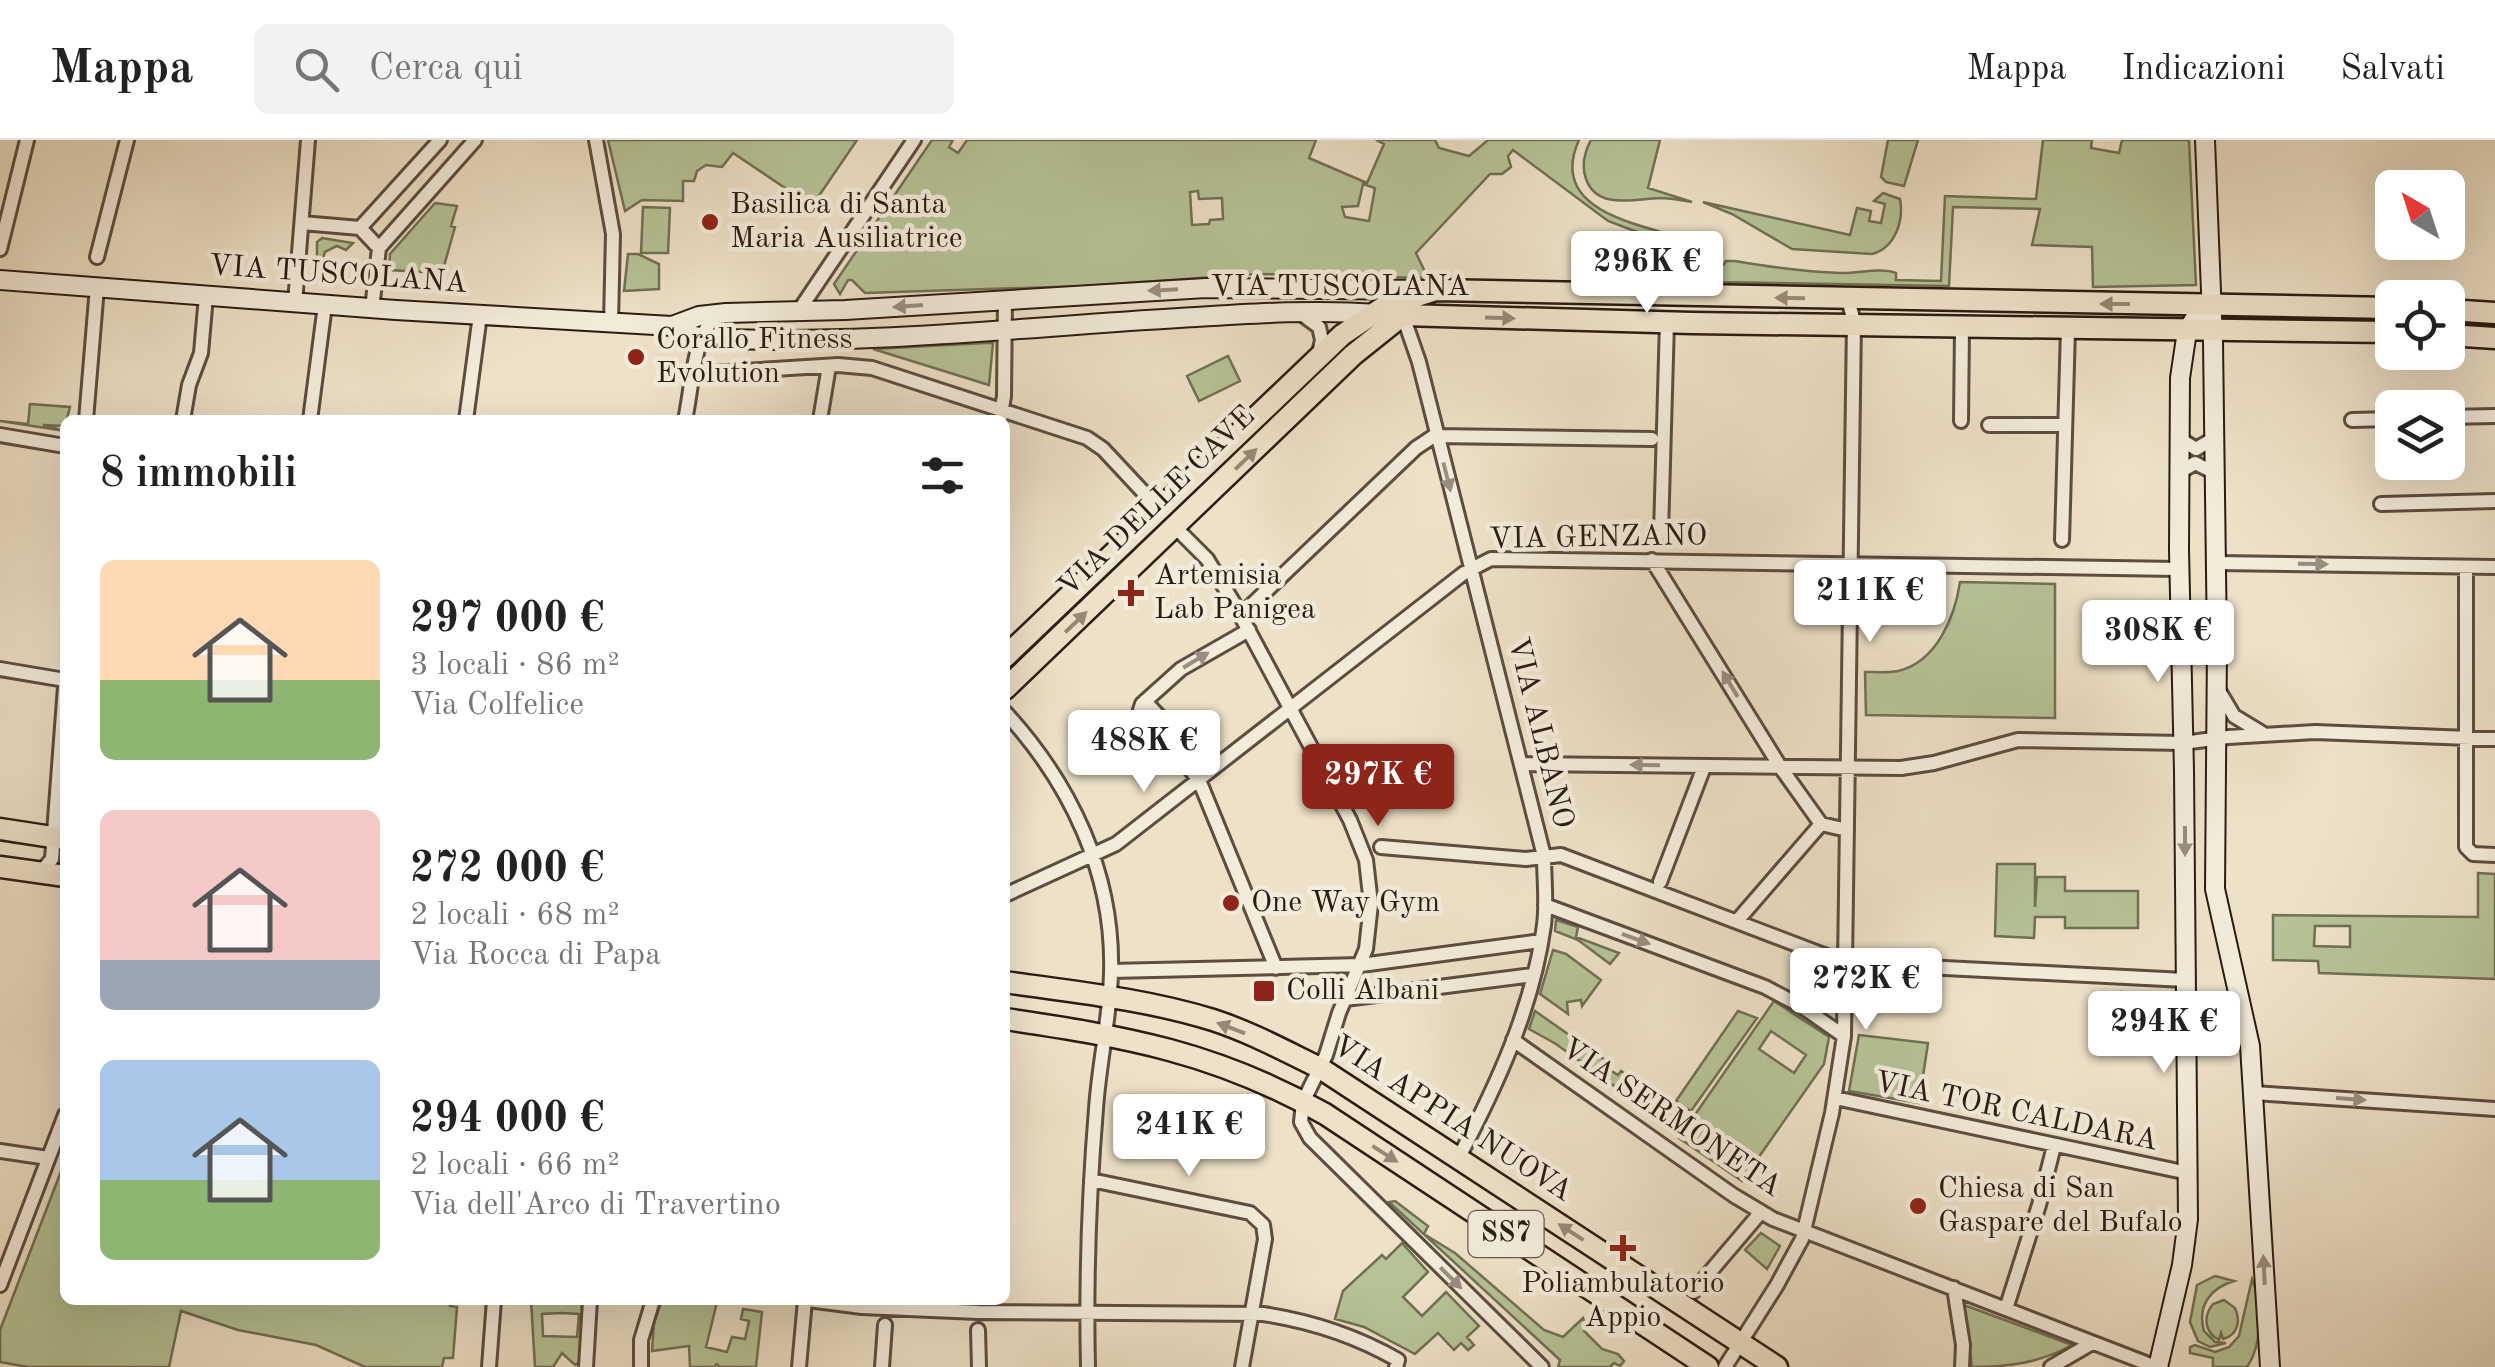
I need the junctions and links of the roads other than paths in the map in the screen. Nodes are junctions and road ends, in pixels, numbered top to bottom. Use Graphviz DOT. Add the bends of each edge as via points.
graph roads {
  1 [pos="26,140"];
  2 [pos="126,140"];
  3 [pos="308,140"];
  4 [pos="440,140"];
  5 [pos="475,140"];
  6 [pos="596,140"];
  7 [pos="914,140"];
  8 [pos="2205,140"];
  9 [pos="4,223"];
  10 [pos="302,223"];
  11 [pos="360,228"];
  12 [pos="379,248"];
  13 [pos="0,249"];
  14 [pos="97,257"];
  15 [pos="0,280"];
  16 [pos="1242,286"];
  17 [pos="94,287"];
  18 [pos="1436,290"];
  19 [pos="1668,295"];
  20 [pos="206,296"];
  21 [pos="1005,299"];
  22 [pos="1848,299"];
  23 [pos="295,303"];
  24 [pos="2167,304"];
  25 [pos="2212,304"];
  26 [pos="325,305"];
  27 [pos="372,308"];
  28 [pos="1400,308"];
  29 [pos="2375,308"];
  30 [pos="845,310"];
  31 [pos="2465,311"];
  32 [pos="798,312"];
  33 [pos="1298,312"];
  34 [pos="1372,313"];
  35 [pos="2495,313"];
  36 [pos="721,314"];
  37 [pos="1244,314"];
  38 [pos="480,315"];
  39 [pos="611,323"];
  40 [pos="1671,323"];
  41 [pos="672,326"];
  42 [pos="1854,326"];
  43 [pos="1006,328"];
  44 [pos="1962,328"];
  45 [pos="2068,329"];
  46 [pos="2213,330"];
  47 [pos="2177,331"];
  48 [pos="2375,332"];
  49 [pos="2465,336"];
  50 [pos="700,337"];
  51 [pos="846,337"];
  52 [pos="2495,338"];
  53 [pos="1316,359"];
  54 [pos="829,366"];
  55 [pos="696,374"];
  56 [pos="86,415"];
  57 [pos="184,415"];
  58 [pos="311,415"];
  59 [pos="467,415"];
  60 [pos="687,415"];
  61 [pos="821,415"];
  62 [pos="1001,415"];
  63 [pos="2495,416"];
  64 [pos="2465,417"];
  65 [pos="1010,418"];
  66 [pos="2375,419"];
  67 [pos="2352,420"];
  68 [pos="1961,421"];
  69 [pos="1989,425"];
  70 [pos="2066,425"];
  71 [pos="0,435"];
  72 [pos="1436,435"];
  73 [pos="2213,439"];
  74 [pos="1652,440"];
  75 [pos="2180,440"];
  76 [pos="60,445"];
  77 [pos="2180,472"];
  78 [pos="2214,473"];
  79 [pos="2495,501"];
  80 [pos="2381,504"];
  81 [pos="1159,509"];
  82 [pos="1175,526"];
  83 [pos="1661,533"];
  84 [pos="2062,540"];
  85 [pos="1652,560"];
  86 [pos="1850,563"];
  87 [pos="2216,563"];
  88 [pos="2466,566"];
  89 [pos="2495,567"];
  90 [pos="1471,568"];
  91 [pos="2179,570"];
  92 [pos="1240,615"];
  93 [pos="2180,625"];
  94 [pos="2216,626"];
  95 [pos="1248,630"];
  96 [pos="1010,652"];
  97 [pos="0,670"];
  98 [pos="60,682"];
  99 [pos="1010,684"];
  100 [pos="2217,686"];
  101 [pos="1291,708"];
  102 [pos="1010,718"];
  103 [pos="2264,734"];
  104 [pos="2214,738"];
  105 [pos="2464,738"];
  106 [pos="2495,739"];
  107 [pos="2184,744"];
  108 [pos="1523,764"];
  109 [pos="1704,766"];
  110 [pos="1781,768"];
  111 [pos="1847,768"];
  112 [pos="1204,775"];
  113 [pos="1822,824"];
  114 [pos="0,829"];
  115 [pos="1847,830"];
  116 [pos="60,838"];
  117 [pos="1382,847"];
  118 [pos="1094,855"];
  119 [pos="2495,855"];
  120 [pos="1544,856"];
  121 [pos="0,867"];
  122 [pos="40,873"];
  123 [pos="60,875"];
  124 [pos="1660,882"];
  125 [pos="1010,893"];
  126 [pos="1545,906"];
  127 [pos="1737,920"];
  128 [pos="1541,941"];
  129 [pos="1846,963"];
  130 [pos="1361,965"];
  131 [pos="1276,968"];
  132 [pos="1111,970"];
  133 [pos="1533,974"];
  134 [pos="2186,980"];
  135 [pos="1010,983"];
  136 [pos="1109,997"];
  137 [pos="1345,999"];
  138 [pos="1010,1019"];
  139 [pos="1105,1034"];
  140 [pos="1844,1036"];
  141 [pos="1513,1040"];
  142 [pos="1320,1068"];
  143 [pos="2254,1093"];
  144 [pos="1835,1098"];
  145 [pos="1303,1102"];
  146 [pos="2495,1110"];
  147 [pos="60,1128"];
  148 [pos="2054,1146"];
  149 [pos="0,1151"];
  150 [pos="1459,1157"];
  151 [pos="48,1158"];
  152 [pos="2188,1173"];
  153 [pos="1091,1180"];
  154 [pos="1761,1212"];
  155 [pos="1804,1233"];
  156 [pos="3,1270"];
  157 [pos="0,1284"];
  158 [pos="1954,1288"];
  159 [pos="1693,1292"];
  160 [pos="494,1305"];
  161 [pos="590,1305"];
  162 [pos="652,1305"];
  163 [pos="806,1305"];
  164 [pos="904,1305"];
  165 [pos="2006,1308"];
  166 [pos="1087,1314"];
  167 [pos="1250,1314"];
  168 [pos="884,1325"];
  169 [pos="978,1330"];
  170 [pos="1741,1343"];
  171 [pos="2092,1343"];
  172 [pos="1397,1364"];
  173 [pos="489,1367"];
  174 [pos="586,1367"];
  175 [pos="641,1367"];
  176 [pos="798,1367"];
  177 [pos="882,1367"];
  178 [pos="979,1367"];
  179 [pos="1088,1367"];
  180 [pos="1242,1367"];
  181 [pos="1542,1367"];
  182 [pos="1708,1367"];
  183 [pos="1724,1367"];
  184 [pos="1778,1367"];
  185 [pos="1962,1367"];
  186 [pos="2050,1367"];
  187 [pos="2157,1367"];
  188 [pos="2270,1367"];
  1 -- 9 [label="street"];
  2 -- 14 [label="street"];
  3 -- 10 [label="street"];
  4 -- 11 [label="street"];
  5 -- 12 [label="street"];
  6 -- 39 [label="street" via="612,222"];
  7 -- 32 [label="street"];
  8 -- 25 [label="main road"];
  9 -- 13 [label="street"];
  10 -- 11 [label="street"];
  10 -- 23 [label="street"];
  11 -- 12 [label="street"];
  12 -- 27 [label="street"];
  15 -- 17 [label="main road, VIA TUSCOLANA"];
  16 -- 18 [label="main road, VIA TUSCOLANA"];
  16 -- 21 [label="main road, VIA TUSCOLANA, one-way"];
  16 -- 37 [label="street" via="1252,301"];
  17 -- 20 [label="main road, VIA TUSCOLANA"];
  17 -- 56 [label="street"];
  18 -- 19 [label="main road, VIA TUSCOLANA"];
  18 -- 28 [label="main road"];
  22 -- 19 [label="main road, VIA TUSCOLANA, one-way"];
  19 -- 40 [label="street"];
  20 -- 23 [label="main road, VIA TUSCOLANA"];
  20 -- 57 [label="street" via="202,348"];
  21 -- 30 [label="main road, VIA TUSCOLANA, one-way"];
  21 -- 43 [label="street"];
  24 -- 22 [label="main road, VIA TUSCOLANA, one-way"];
  22 -- 42 [label="street"];
  23 -- 26 [label="main road, VIA TUSCOLANA"];
  24 -- 25 [label="main road, VIA TUSCOLANA"];
  24 -- 47 [label="street"];
  25 -- 29 [label="main road, VIA TUSCOLANA"];
  25 -- 46 [label="main road"];
  25 -- 47 [label="main road"];
  26 -- 27 [label="main road, VIA TUSCOLANA"];
  26 -- 58 [label="street"];
  27 -- 38 [label="main road, VIA TUSCOLANA"];
  28 -- 34 [label="main road, VIA DELLE CAVE"];
  28 -- 40 [label="main road, VIA TUSCOLANA, one-way"];
  28 -- 72 [label="street, VIA ALBANO"];
  82 -- 28 [label="main road, VIA DELLE CAVE, one-way"];
  30 -- 32 [label="main road, VIA TUSCOLANA"];
  30 -- 51 [label="street" via="854,322"];
  31 -- 35 [label="main road"];
  32 -- 36 [label="main road, VIA TUSCOLANA"];
  33 -- 34 [label="main road, VIA TUSCOLANA"];
  33 -- 37 [label="main road, VIA TUSCOLANA"];
  33 -- 53 [label="street" via="1318,327"];
  34 -- 53 [label="main road, VIA DELLE CAVE"];
  36 -- 41 [label="main road, VIA TUSCOLANA"];
  36 -- 50 [label="street"];
  37 -- 43 [label="main road, VIA TUSCOLANA"];
  38 -- 39 [label="main road, VIA TUSCOLANA"];
  38 -- 59 [label="street"];
  39 -- 41 [label="main road, VIA TUSCOLANA"];
  40 -- 42 [label="main road, VIA TUSCOLANA"];
  40 -- 83 [label="street"];
  41 -- 50 [label="main road, VIA TUSCOLANA"];
  42 -- 44 [label="main road, VIA TUSCOLANA"];
  42 -- 86 [label="street"];
  43 -- 51 [label="main road, VIA TUSCOLANA"];
  43 -- 62 [label="street"];
  44 -- 45 [label="main road, VIA TUSCOLANA"];
  44 -- 68 [label="street"];
  45 -- 47 [label="main road, VIA TUSCOLANA"];
  45 -- 70 [label="street"];
  46 -- 47 [label="main road, VIA TUSCOLANA"];
  46 -- 48 [label="main road, VIA TUSCOLANA"];
  46 -- 73 [label="main road"];
  47 -- 75 [label="main road"];
  49 -- 52 [label="main road"];
  50 -- 51 [label="main road, VIA TUSCOLANA"];
  50 -- 55 [label="street"];
  53 -- 81 [label="main road, VIA DELLE CAVE"];
  54 -- 55 [label="street"];
  54 -- 61 [label="street"];
  54 -- 62 [label="street" via="872,368"];
  55 -- 60 [label="street"];
  63 -- 64 [label="street"];
  65 -- 81 [label="street" via="1094,442"];
  66 -- 67 [label="street"];
  69 -- 70 [label="street"];
  70 -- 84 [label="street"];
  71 -- 76 [label="street"];
  72 -- 74 [label="street"];
  72 -- 90 [label="street, VIA ALBANO, one-way"];
  72 -- 92 [label="street"];
  73 -- 75 [label="street" via="2196,449"];
  73 -- 78 [label="main road"];
  75 -- 77 [label="main road"];
  77 -- 78 [label="street" via="2195,463"];
  77 -- 91 [label="main road"];
  78 -- 87 [label="main road"];
  79 -- 80 [label="street"];
  81 -- 82 [label="main road"];
  81 -- 96 [label="main road, VIA DELLE CAVE"];
  82 -- 92 [label="street" via="1207,559"];
  99 -- 82 [label="main road, VIA DELLE CAVE, one-way"];
  85 -- 86 [label="street, VIA GENZANO"];
  85 -- 90 [label="street, VIA GENZANO" via="1498,559"];
  110 -- 85 [label="street, one-way"];
  86 -- 91 [label="street, VIA GENZANO"];
  86 -- 111 [label="street"];
  87 -- 88 [label="street, one-way"];
  87 -- 94 [label="main road"];
  88 -- 89 [label="street"];
  88 -- 105 [label="street"];
  90 -- 101 [label="street, VIA GENZANO"];
  90 -- 108 [label="street, VIA ALBANO"];
  91 -- 93 [label="main road"];
  92 -- 95 [label="street"];
  93 -- 94 [label="street" via="2201,614"];
  93 -- 107 [label="main road"];
  94 -- 100 [label="main road"];
  95 -- 101 [label="street"];
  112 -- 95 [label="street, one-way" via="1140,708 1185,666"];
  97 -- 98 [label="street"];
  100 -- 103 [label="street" via="2234,716"];
  100 -- 104 [label="main road"];
  101 -- 112 [label="street, VIA GENZANO"];
  101 -- 130 [label="street" via="1364,854 1370,914"];
  102 -- 118 [label="street" via="1058,780"];
  103 -- 104 [label="street"];
  103 -- 105 [label="street"];
  104 -- 107 [label="street"];
  104 -- 143 [label="main road" via="2216,896 2247,1026"];
  105 -- 106 [label="street"];
  105 -- 119 [label="street" via="2466,846 2473,854"];
  107 -- 111 [label="street" via="2002,742 1920,766"];
  107 -- 134 [label="main road, one-way"];
  109 -- 108 [label="street, one-way"];
  108 -- 120 [label="street, VIA ALBANO"];
  109 -- 110 [label="street"];
  109 -- 124 [label="street"];
  110 -- 111 [label="street"];
  110 -- 113 [label="street"];
  111 -- 115 [label="street"];
  112 -- 118 [label="street, VIA GENZANO"];
  112 -- 131 [label="street"];
  113 -- 115 [label="street"];
  113 -- 127 [label="street"];
  114 -- 116 [label="main road"];
  115 -- 129 [label="street"];
  116 -- 122 [label="street"];
  117 -- 120 [label="street"];
  118 -- 125 [label="street, VIA GENZANO"];
  118 -- 132 [label="street"];
  120 -- 126 [label="street, VIA ALBANO"];
  120 -- 127 [label="street" via="1561,855"];
  121 -- 122 [label="main road"];
  122 -- 123 [label="main road"];
  126 -- 128 [label="street, VIA ALBANO"];
  126 -- 140 [label="street, one-way" via="1765,988"];
  127 -- 129 [label="street"];
  128 -- 130 [label="street"];
  128 -- 133 [label="street, VIA ALBANO"];
  129 -- 134 [label="street"];
  129 -- 140 [label="street"];
  130 -- 131 [label="street"];
  130 -- 137 [label="street"];
  131 -- 132 [label="street"];
  132 -- 136 [label="street"];
  133 -- 137 [label="street"];
  133 -- 141 [label="street, VIA ALBANO"];
  134 -- 152 [label="main road"];
  135 -- 136 [label="main road, VIA APPIA NUOVA / SS7"];
  136 -- 139 [label="street"];
  142 -- 136 [label="main road, VIA APPIA NUOVA / SS7, one-way" via="1219,1022"];
  137 -- 142 [label="street"];
  138 -- 139 [label="main road, SS7"];
  139 -- 145 [label="main road, SS7" via="1212,1061"];
  139 -- 153 [label="street"];
  140 -- 144 [label="street"];
  141 -- 150 [label="street, VIA ALBANO"];
  141 -- 154 [label="street, VIA SERMONETA"];
  142 -- 145 [label="street"];
  142 -- 150 [label="main road, VIA APPIA NUOVA / SS7"];
  143 -- 146 [label="street, one-way"];
  188 -- 143 [label="main road, one-way"];
  144 -- 148 [label="street, VIA TOR CALDARA"];
  144 -- 155 [label="street"];
  145 -- 181 [label="street, one-way" via="1301,1122 1310,1138"];
  145 -- 182 [label="main road, SS7, one-way"];
  147 -- 151 [label="street"];
  148 -- 152 [label="street, VIA TOR CALDARA"];
  148 -- 165 [label="street"];
  149 -- 151 [label="street"];
  170 -- 150 [label="main road, VIA APPIA NUOVA / SS7, one-way"];
  151 -- 156 [label="street"];
  152 -- 187 [label="main road" via="2182,1265"];
  153 -- 166 [label="street"];
  153 -- 167 [label="street" via="1250,1213 1262,1222 1265,1239"];
  154 -- 155 [label="street, VIA SERMONETA"];
  154 -- 159 [label="street"];
  155 -- 158 [label="street, VIA SERMONETA"];
  155 -- 170 [label="street"];
  156 -- 157 [label="street"];
  158 -- 165 [label="street, VIA SERMONETA"];
  158 -- 185 [label="street"];
  160 -- 173 [label="street"];
  161 -- 174 [label="street"];
  162 -- 175 [label="street"];
  163 -- 176 [label="street"];
  164 -- 166 [label="street"];
  165 -- 171 [label="street, VIA SERMONETA"];
  166 -- 167 [label="street"];
  166 -- 179 [label="street"];
  167 -- 172 [label="street" via="1337,1332"];
  167 -- 180 [label="street"];
  168 -- 177 [label="street"];
  169 -- 178 [label="street"];
  170 -- 183 [label="street"];
  170 -- 184 [label="main road, VIA APPIA NUOVA / SS7"];
  171 -- 186 [label="street"];
  171 -- 187 [label="street, VIA SERMONETA"];
}
